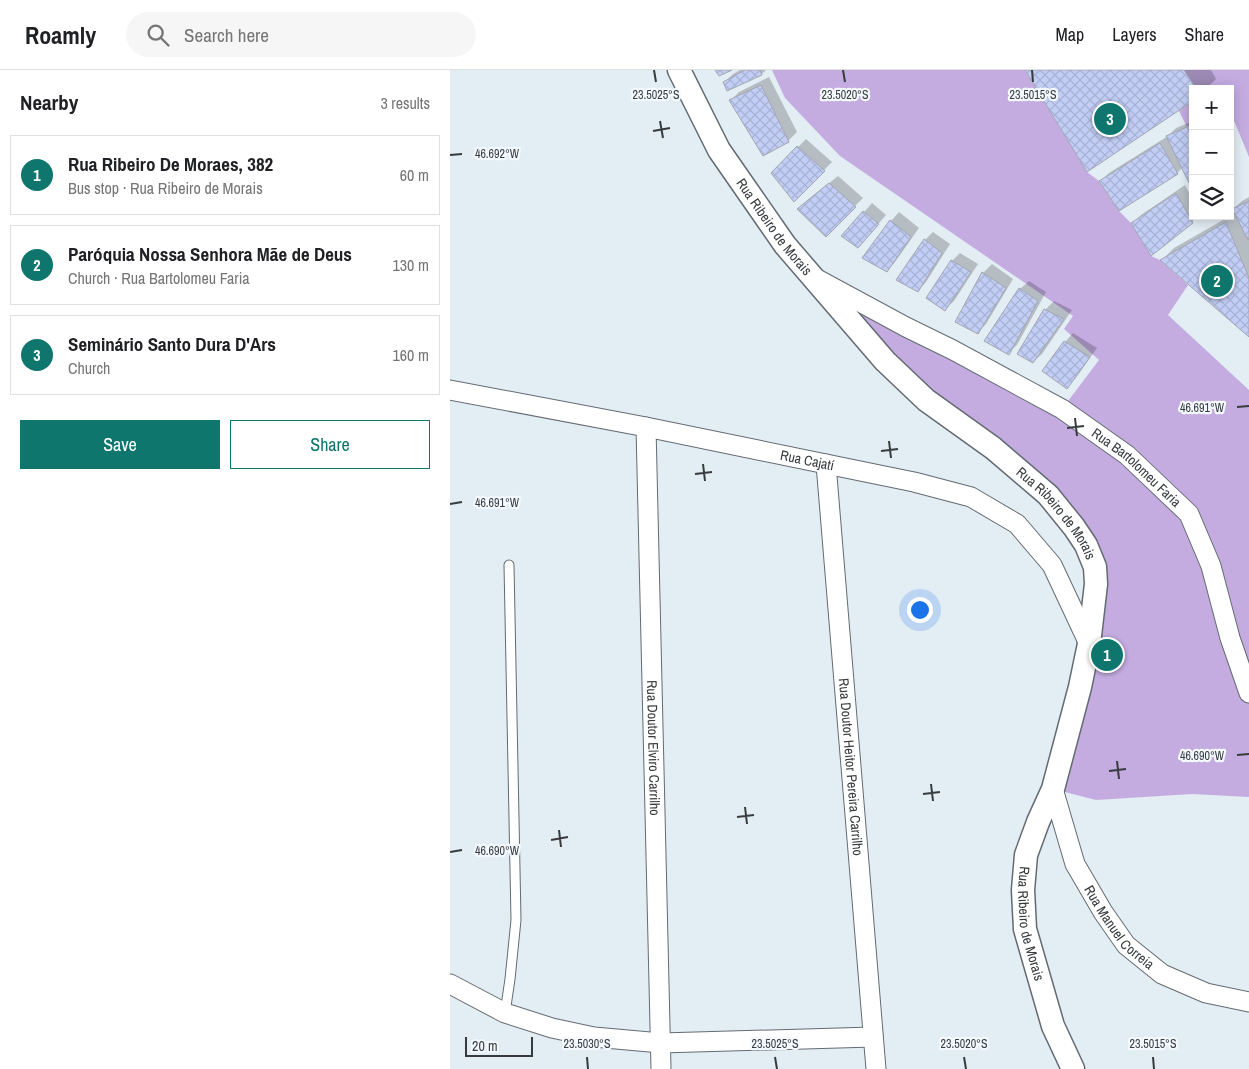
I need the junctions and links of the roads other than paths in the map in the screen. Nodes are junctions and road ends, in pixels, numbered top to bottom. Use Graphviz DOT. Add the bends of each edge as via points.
graph roads {
  1 [pos="679,70"];
  2 [pos="811,276"];
  3 [pos="450,390"];
  4 [pos="646,428"];
  5 [pos="826,464"];
  6 [pos="509,566"];
  7 [pos="1089,644"];
  8 [pos="1249,692"];
  9 [pos="1053,789"];
  10 [pos="450,984"];
  11 [pos="1249,1002"];
  12 [pos="504,1013"];
  13 [pos="873,1037"];
  14 [pos="661,1043"];
  15 [pos="661,1069"];
  16 [pos="876,1069"];
  17 [pos="1073,1069"];
  1 -- 2 [label="street, Rua Ribeiro de Morais" via="719,150 785,245"];
  2 -- 7 [label="street, Rua Ribeiro de Morais" via="885,361 926,400 993,448 1042,489 1074,527 1095,567"];
  2 -- 8 [label="street, Rua Bartolomeu Faria" via="1062,409 1127,455 1189,514 1211,566 1230,638"];
  3 -- 4 [label="street, Rua Cajatí"];
  4 -- 5 [label="street, Rua Cajatí"];
  4 -- 14 [label="street, Rua Doutor Elviro Carrilho"];
  5 -- 7 [label="street, Rua Cajatí" via="971,497 1017,524 1052,565"];
  5 -- 13 [label="street, Rua Doutor Heitor Pereira Carrilho"];
  6 -- 12 [label="lane" via="516,920"];
  7 -- 9 [label="street, Rua Ribeiro de Morais"];
  9 -- 11 [label="street, Rua Manuel Correia" via="1075,864 1126,945 1162,974 1206,993"];
  9 -- 17 [label="street, Rua Ribeiro de Morais" via="1026,855 1023,890 1026,929 1053,1026"];
  10 -- 12 [label="street"];
  12 -- 14 [label="street" via="594,1037"];
  13 -- 14 [label="street"];
  13 -- 16 [label="street, Rua Doutor Heitor Pereira Carrilho"];
  14 -- 15 [label="street, Rua Doutor Elviro Carrilho"];
}
